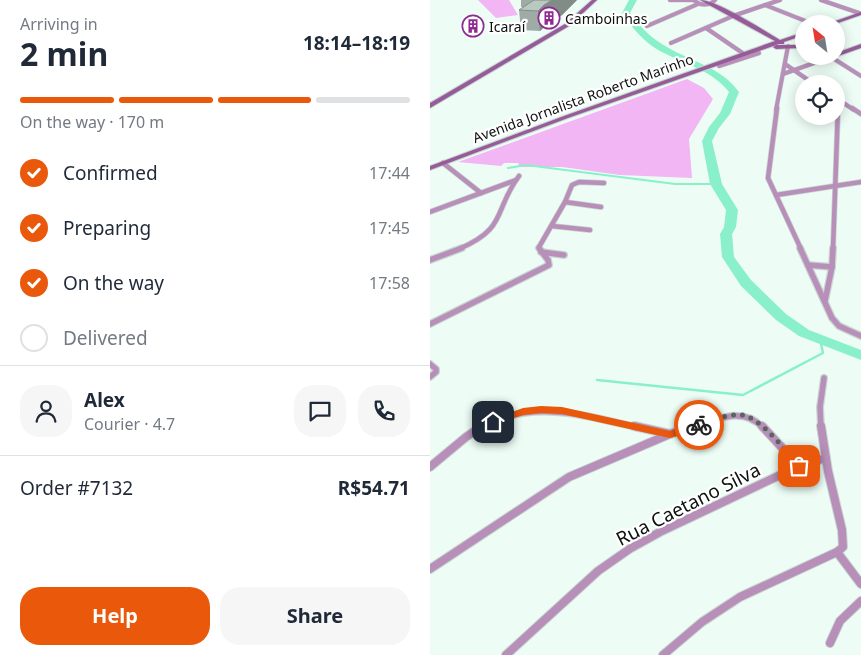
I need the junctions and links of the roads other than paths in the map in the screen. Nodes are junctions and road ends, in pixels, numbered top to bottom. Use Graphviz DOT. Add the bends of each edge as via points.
graph roads {
  1 [pos="595,0"];
  2 [pos="670,0"];
  3 [pos="693,0"];
  4 [pos="780,0"];
  5 [pos="821,0"];
  6 [pos="700,2"];
  7 [pos="713,2"];
  8 [pos="765,5"];
  9 [pos="860,15"];
  10 [pos="733,16"];
  11 [pos="795,17"];
  12 [pos="845,19"];
  13 [pos="845,22"];
  14 [pos="647,26"];
  15 [pos="706,28"];
  16 [pos="795,36"];
  17 [pos="779,42"];
  18 [pos="795,42"];
  19 [pos="671,43"];
  20 [pos="789,45"];
  21 [pos="795,46"];
  22 [pos="861,46"];
  23 [pos="845,52"];
  24 [pos="760,53"];
  25 [pos="744,54"];
  26 [pos="784,64"];
  27 [pos="809,65"];
  28 [pos="845,65"];
  29 [pos="719,66"];
  30 [pos="794,71"];
  31 [pos="686,74"];
  32 [pos="783,74"];
  33 [pos="800,75"];
  34 [pos="861,76"];
  35 [pos="845,104"];
  36 [pos="430,106"];
  37 [pos="861,114"];
  38 [pos="837,125"];
  39 [pos="444,163"];
  40 [pos="430,167"];
  41 [pos="861,182"];
  42 [pos="604,183"];
  43 [pos="837,185"];
  44 [pos="481,193"];
  45 [pos="776,195"];
  46 [pos="565,202"];
  47 [pos="601,207"];
  48 [pos="430,212"];
  49 [pos="552,226"];
  50 [pos="590,230"];
  51 [pos="541,252"];
  52 [pos="564,255"];
  53 [pos="430,260"];
  54 [pos="808,265"];
  55 [pos="832,267"];
  56 [pos="825,301"];
  57 [pos="430,324"];
  58 [pos="861,336"];
  59 [pos="430,364"];
  60 [pos="430,377"];
  61 [pos="824,378"];
  62 [pos="670,434"];
  63 [pos="826,458"];
  64 [pos="799,466"];
  65 [pos="430,467"];
  66 [pos="836,552"];
  67 [pos="432,565"];
  68 [pos="861,584"];
  69 [pos="861,600"];
  70 [pos="830,643"];
  71 [pos="506,655"];
  72 [pos="663,655"];
  1 -- 36 [label="main road" via="567,24"];
  2 -- 3 [label="street"];
  3 -- 6 [label="street"];
  4 -- 8 [label="street"];
  5 -- 9 [label="street"];
  6 -- 7 [label="main road"];
  6 -- 14 [label="street"];
  7 -- 10 [label="main road"];
  8 -- 10 [label="street"];
  8 -- 11 [label="street"];
  9 -- 12 [label="main road"];
  9 -- 13 [label="main road"];
  10 -- 15 [label="street"];
  10 -- 17 [label="main road"];
  15 -- 19 [label="street"];
  15 -- 25 [label="street"];
  16 -- 17 [label="main road, Avenida Jornalista Roberto Marinho"];
  17 -- 20 [label="main road, Avenida Jornalista Roberto Marinho"];
  17 -- 25 [label="main road, Avenida Jornalista Roberto Marinho"];
  18 -- 20 [label="main road, Avenida Jornalista Roberto Marinho"];
  20 -- 21 [label="main road, Avenida Jornalista Roberto Marinho"];
  20 -- 24 [label="main road, Avenida Jornalista Roberto Marinho"];
  20 -- 26 [label="street"];
  22 -- 23 [label="main road"];
  24 -- 25 [label="main road, Avenida Jornalista Roberto Marinho"];
  24 -- 29 [label="street, Avenida Jornalista Roberto Marinho"];
  25 -- 31 [label="main road, Avenida Jornalista Roberto Marinho"];
  26 -- 30 [label="street"];
  26 -- 32 [label="street"];
  27 -- 30 [label="street"];
  28 -- 34 [label="street"];
  30 -- 32 [label="street"];
  30 -- 33 [label="street"];
  31 -- 39 [label="main road, Avenida Jornalista Roberto Marinho"];
  32 -- 45 [label="street" via="768,178"];
  35 -- 37 [label="street"];
  38 -- 43 [label="street"];
  39 -- 40 [label="main road, Avenida Jornalista Roberto Marinho"];
  39 -- 44 [label="street"];
  41 -- 43 [label="street"];
  42 -- 46 [label="street" via="574,184"];
  43 -- 45 [label="street"];
  43 -- 55 [label="street"];
  44 -- 48 [label="street"];
  44 -- 53 [label="street" via="517,178 489,231 478,240"];
  45 -- 54 [label="street"];
  46 -- 47 [label="street"];
  46 -- 49 [label="street"];
  49 -- 50 [label="street"];
  49 -- 51 [label="street" via="539,247"];
  51 -- 52 [label="street"];
  51 -- 57 [label="street" via="550,263 546,268"];
  54 -- 55 [label="street"];
  54 -- 56 [label="street"];
  55 -- 56 [label="street"];
  56 -- 58 [label="street" via="835,323"];
  59 -- 60 [label="street" via="436,368"];
  61 -- 63 [label="street" via="820,408"];
  62 -- 64 [label="street" via="717,419 748,416"];
  62 -- 65 [label="street" via="562,411 523,412 483,426"];
  62 -- 67 [label="street" via="569,477"];
  63 -- 64 [label="street, Rua Caetano Silva"];
  63 -- 66 [label="street" via="842,532 843,547"];
  64 -- 71 [label="street, Rua Caetano Silva" via="631,548 598,571"];
  66 -- 68 [label="street"];
  66 -- 72 [label="street" via="740,597 702,622"];
  69 -- 70 [label="street" via="840,621"];
}
